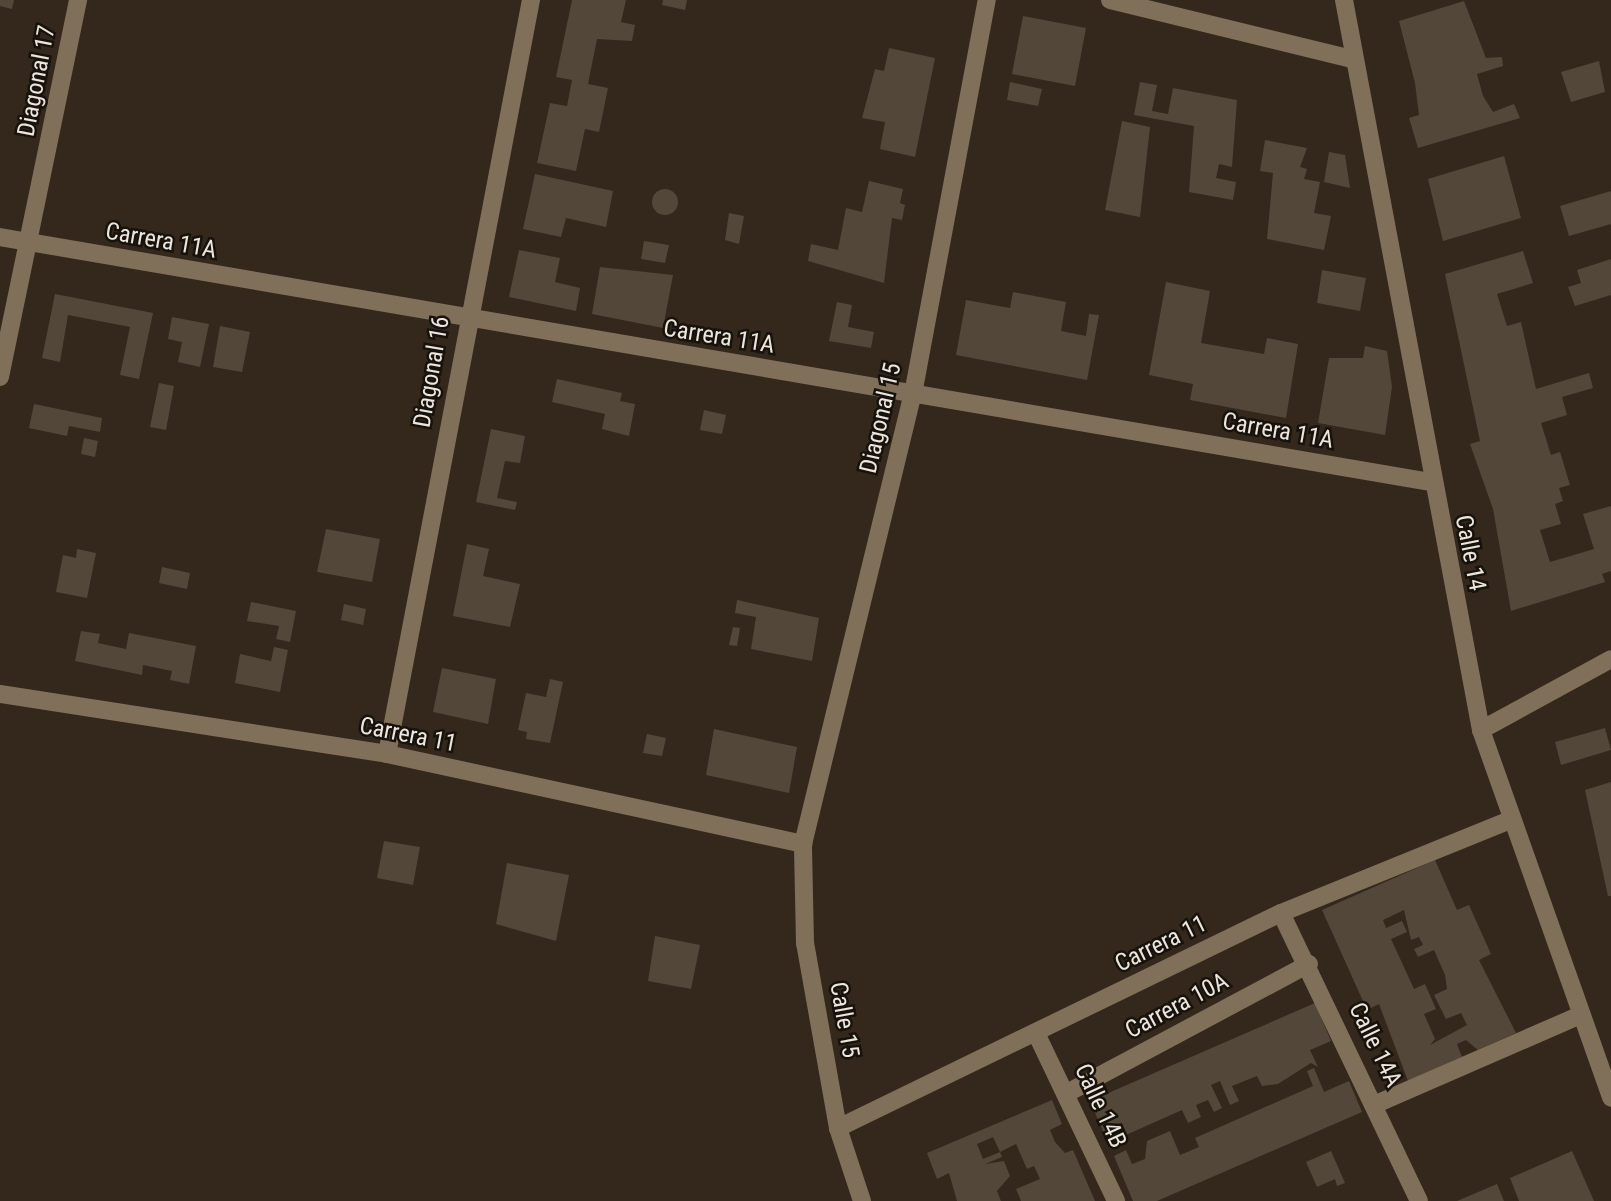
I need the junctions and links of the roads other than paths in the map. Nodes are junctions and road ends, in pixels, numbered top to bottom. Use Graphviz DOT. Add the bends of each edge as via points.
graph roads {
  1 [pos="78,0"];
  2 [pos="531,0"];
  3 [pos="987,0"];
  4 [pos="1110,0"];
  5 [pos="1344,0"];
  6 [pos="1352,59"];
  7 [pos="0,237"];
  8 [pos="30,243"];
  9 [pos="466,321"];
  10 [pos="0,377"];
  11 [pos="913,394"];
  12 [pos="1431,482"];
  13 [pos="1611,659"];
  14 [pos="0,694"];
  15 [pos="1480,730"];
  16 [pos="387,754"];
  17 [pos="1512,819"];
  18 [pos="803,844"];
  19 [pos="1281,913"];
  20 [pos="1309,964"];
  21 [pos="1581,1015"];
  22 [pos="1037,1033"];
  23 [pos="1069,1092"];
  24 [pos="1611,1098"];
  25 [pos="1376,1104"];
  26 [pos="838,1128"];
  27 [pos="862,1201"];
  28 [pos="1116,1201"];
  29 [pos="1419,1201"];
  1 -- 8 [label="street, Diagonal 17"];
  2 -- 9 [label="street, Diagonal 16"];
  3 -- 11 [label="street, Diagonal 15"];
  4 -- 6 [label="street"];
  5 -- 6 [label="street, Calle 14"];
  6 -- 12 [label="street, Calle 14"];
  7 -- 8 [label="street, Carrera 11A"];
  8 -- 9 [label="street, Carrera 11A"];
  8 -- 10 [label="street, Diagonal 17"];
  9 -- 11 [label="street, Carrera 11A"];
  9 -- 16 [label="street, Diagonal 16"];
  11 -- 12 [label="street, Carrera 11A"];
  11 -- 18 [label="street, Diagonal 15"];
  12 -- 15 [label="street, Calle 14"];
  13 -- 15 [label="street"];
  14 -- 16 [label="street, Carrera 11"];
  15 -- 17 [label="street, Calle 14"];
  16 -- 18 [label="street, Carrera 11"];
  17 -- 19 [label="street, Carrera 11"];
  17 -- 21 [label="street, Calle 14"];
  18 -- 26 [label="street, Calle 15" via="805,943"];
  19 -- 20 [label="street, Calle 14A"];
  19 -- 22 [label="street, Carrera 11"];
  20 -- 23 [label="street, Carrera 10A"];
  20 -- 25 [label="street, Calle 14A"];
  21 -- 24 [label="street, Calle 14"];
  21 -- 25 [label="street"];
  22 -- 23 [label="street, Calle 14B"];
  22 -- 26 [label="street, Carrera 11"];
  23 -- 28 [label="street, Calle 14B"];
  25 -- 29 [label="street, Calle 14A"];
  26 -- 27 [label="street, Calle 15"];
}
